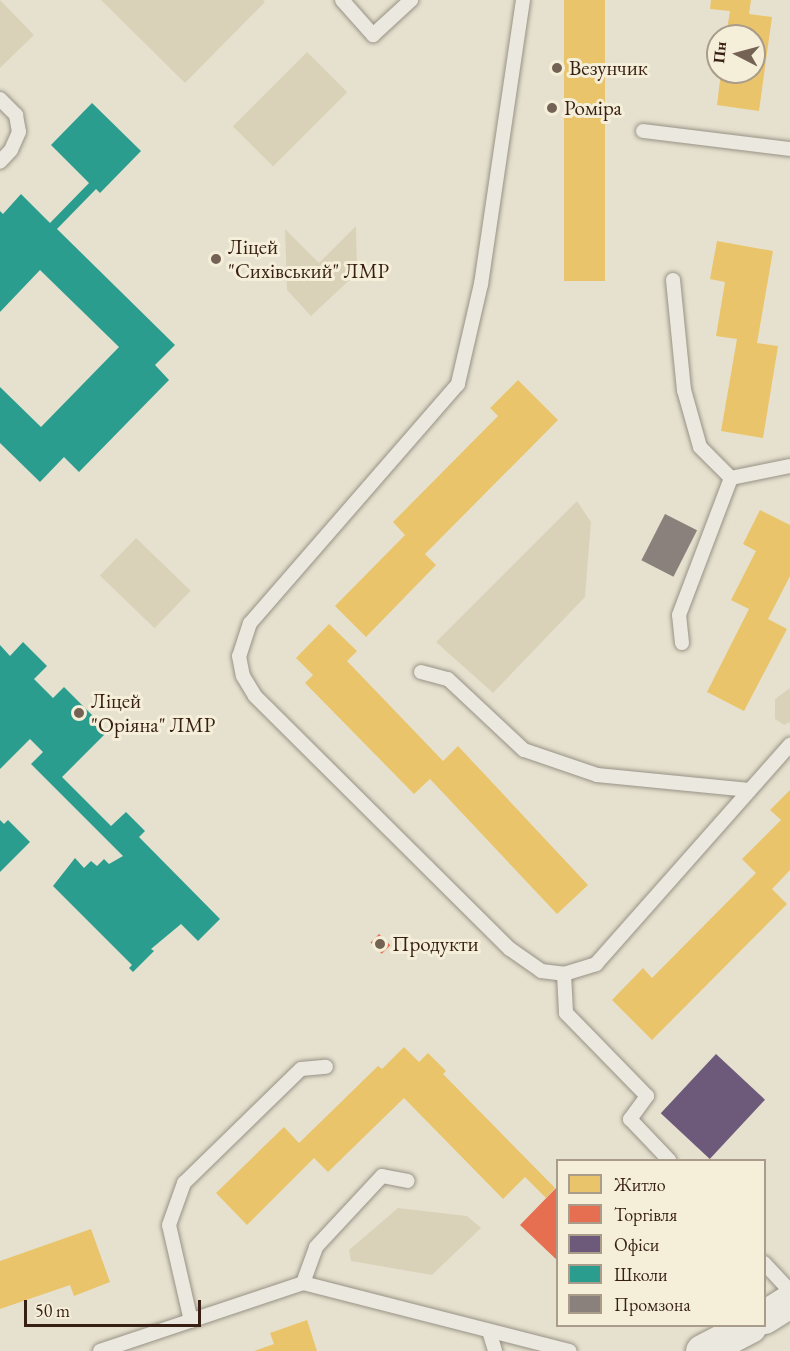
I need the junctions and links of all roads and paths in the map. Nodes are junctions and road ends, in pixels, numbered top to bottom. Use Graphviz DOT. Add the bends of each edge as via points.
graph roads {
  1 [pos="342,0"];
  2 [pos="411,0"];
  3 [pos="523,0"];
  4 [pos="0,99"];
  5 [pos="643,131"];
  6 [pos="790,149"];
  7 [pos="0,162"];
  8 [pos="673,280"];
  9 [pos="790,466"];
  10 [pos="731,478"];
  11 [pos="682,643"];
  12 [pos="421,672"];
  13 [pos="790,746"];
  14 [pos="749,790"];
  15 [pos="564,974"];
  16 [pos="326,1067"];
  17 [pos="667,1159"];
  18 [pos="408,1180"];
  19 [pos="766,1264"];
  20 [pos="303,1283"];
  21 [pos="790,1291"];
  22 [pos="790,1301"];
  23 [pos="766,1316"];
  24 [pos="191,1321"];
  25 [pos="748,1327"];
  26 [pos="489,1331"];
  27 [pos="100,1351"];
  28 [pos="495,1351"];
  29 [pos="569,1351"];
  30 [pos="702,1351"];
  1 -- 2 [label="lane" via="373,35"];
  3 -- 15 [label="lane" via="481,284 458,384 250,622 239,656 252,692 510,949 541,971"];
  4 -- 7 [label="lane" via="16,115 19,132"];
  5 -- 6 [label="lane"];
  8 -- 10 [label="lane" via="684,390 700,447"];
  9 -- 10 [label="lane"];
  10 -- 11 [label="lane" via="679,615"];
  12 -- 14 [label="lane" via="448,679 524,750 597,776"];
  13 -- 14 [label="lane"];
  14 -- 15 [label="lane" via="596,964"];
  15 -- 17 [label="lane" via="566,1013 647,1096 630,1119"];
  16 -- 24 [label="lane" via="301,1069 184,1183 169,1226"];
  18 -- 20 [label="lane" via="382,1176 316,1247"];
  19 -- 21 [label="lane"];
  20 -- 24 [label="lane"];
  20 -- 26 [label="lane"];
  22 -- 23 [label="street"];
  24 -- 27 [label="lane"];
  25 -- 30 [label="street"];
  26 -- 28 [label="lane"];
  26 -- 29 [label="lane"];
}
